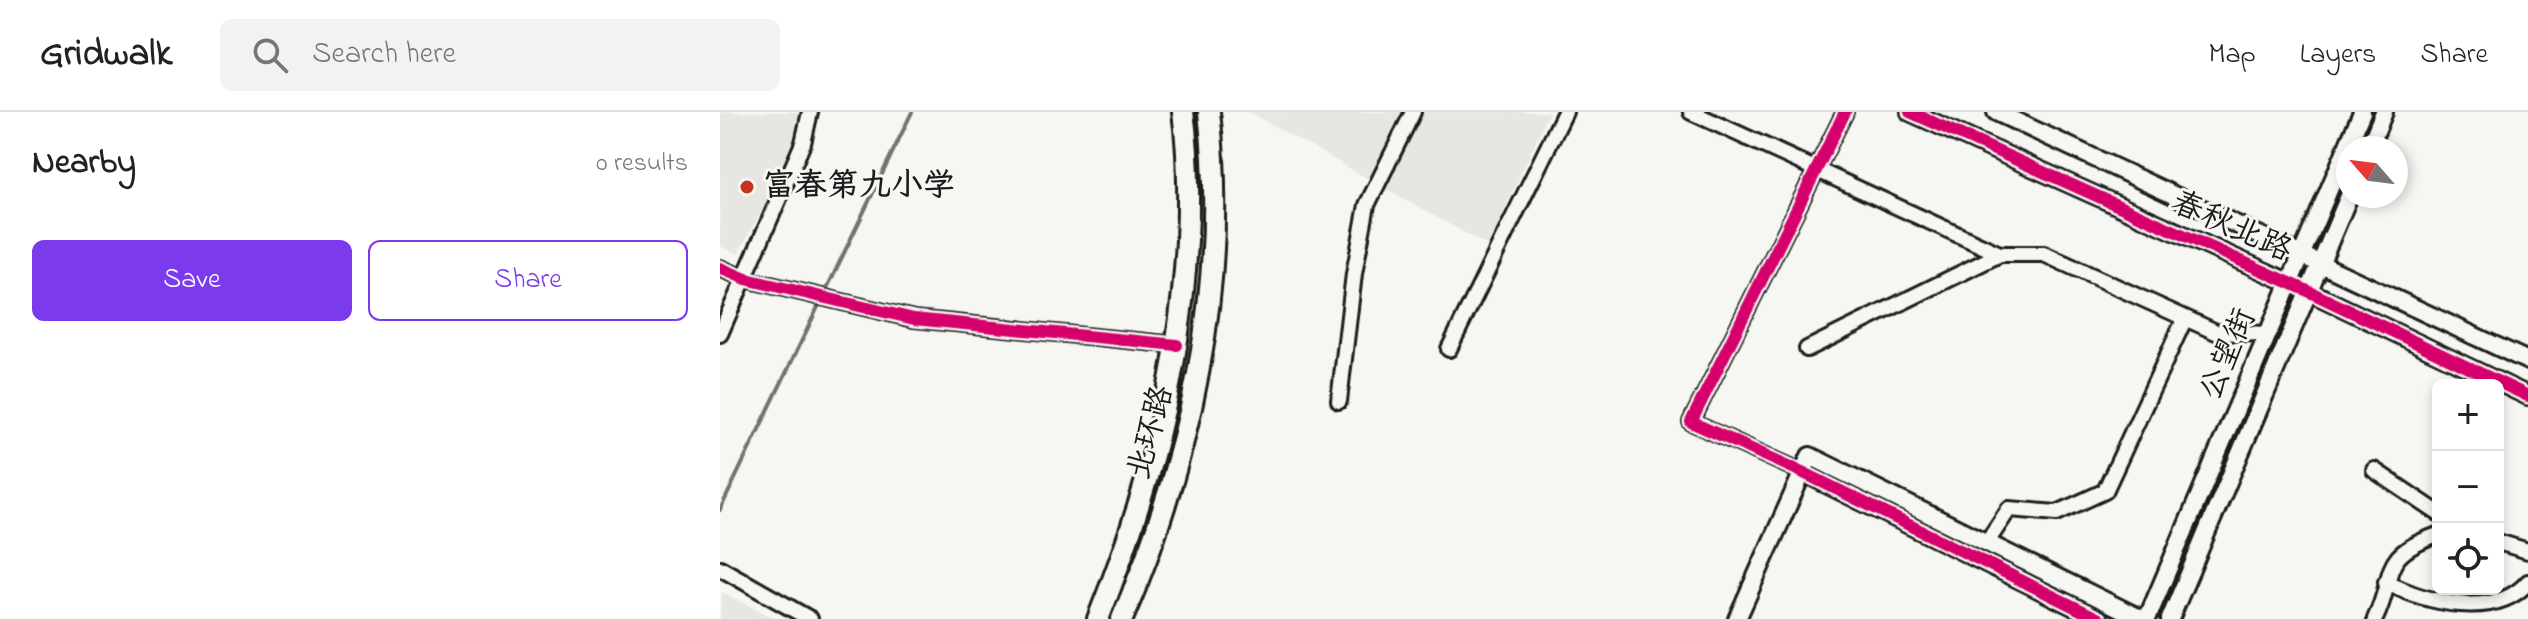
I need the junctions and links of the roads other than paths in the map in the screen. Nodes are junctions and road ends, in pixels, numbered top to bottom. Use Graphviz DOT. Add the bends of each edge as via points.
graph roads {
  1 [pos="810,112"];
  2 [pos="1183,112"];
  3 [pos="1209,112"];
  4 [pos="1413,112"];
  5 [pos="1565,112"];
  6 [pos="1691,112"];
  7 [pos="1845,112"];
  8 [pos="1910,112"];
  9 [pos="1996,112"];
  10 [pos="2362,112"];
  11 [pos="2384,112"];
  12 [pos="2374,136"];
  13 [pos="1816,170"];
  14 [pos="2344,208"];
  15 [pos="2000,254"];
  16 [pos="2302,255"];
  17 [pos="2320,264"];
  18 [pos="720,268"];
  19 [pos="746,279"];
  20 [pos="2290,283"];
  21 [pos="2308,291"];
  22 [pos="2185,318"];
  23 [pos="720,334"];
  24 [pos="2268,334"];
  25 [pos="1177,345"];
  26 [pos="1449,349"];
  27 [pos="1807,349"];
  28 [pos="2528,361"];
  29 [pos="2528,396"];
  30 [pos="1339,401"];
  31 [pos="2374,470"];
  32 [pos="1802,472"];
  33 [pos="2432,509"];
  34 [pos="2432,538"];
  35 [pos="1987,542"];
  36 [pos="2504,544"];
  37 [pos="2528,551"];
  38 [pos="720,568"];
  39 [pos="2386,582"];
  40 [pos="2528,582"];
  41 [pos="810,619"];
  42 [pos="1098,619"];
  43 [pos="1122,619"];
  44 [pos="1737,619"];
  45 [pos="2099,619"];
  46 [pos="2144,619"];
  47 [pos="2170,619"];
  48 [pos="2375,619"];
  1 -- 19 [label="street" via="803,143"];
  2 -- 25 [label="main road, 北环路" via="1188,216"];
  3 -- 43 [label="main road, 北环路" via="1215,198 1207,317 1192,412"];
  4 -- 30 [label="street" via="1367,205"];
  5 -- 26 [label="street"];
  6 -- 13 [label="street"];
  7 -- 13 [label="street"];
  8 -- 20 [label="street, 春秋北路"];
  9 -- 16 [label="street, 春秋北路"];
  10 -- 16 [label="street, 公望街"];
  11 -- 12 [label="street"];
  13 -- 15 [label="street"];
  13 -- 32 [label="street" via="1691,422"];
  14 -- 17 [label="street, 公望街"];
  15 -- 22 [label="street" via="2044,254"];
  15 -- 27 [label="street"];
  16 -- 17 [label="street, 春秋北路"];
  16 -- 20 [label="street, 公望街"];
  17 -- 21 [label="street, 公望街"];
  17 -- 28 [label="street, 春秋北路"];
  18 -- 19 [label="street"];
  19 -- 23 [label="street"];
  19 -- 25 [label="street" via="914,319"];
  20 -- 21 [label="street, 春秋北路"];
  20 -- 24 [label="street, 公望街"];
  21 -- 29 [label="street, 春秋北路"];
  21 -- 47 [label="street, 公望街"];
  22 -- 24 [label="street" via="2216,332"];
  22 -- 35 [label="street" via="2105,491 2057,513 2009,509"];
  24 -- 46 [label="street, 公望街"];
  25 -- 42 [label="main road, 北环路" via="1146,485"];
  31 -- 33 [label="street"];
  32 -- 35 [label="street" via="1810,456"];
  32 -- 44 [label="street"];
  32 -- 45 [label="street"];
  34 -- 39 [label="street" via="2402,552"];
  35 -- 46 [label="street"];
  36 -- 37 [label="street"];
  38 -- 41 [label="street"];
  39 -- 40 [label="street" via="2447,608 2486,612 2507,605"];
  39 -- 48 [label="street"];
}
